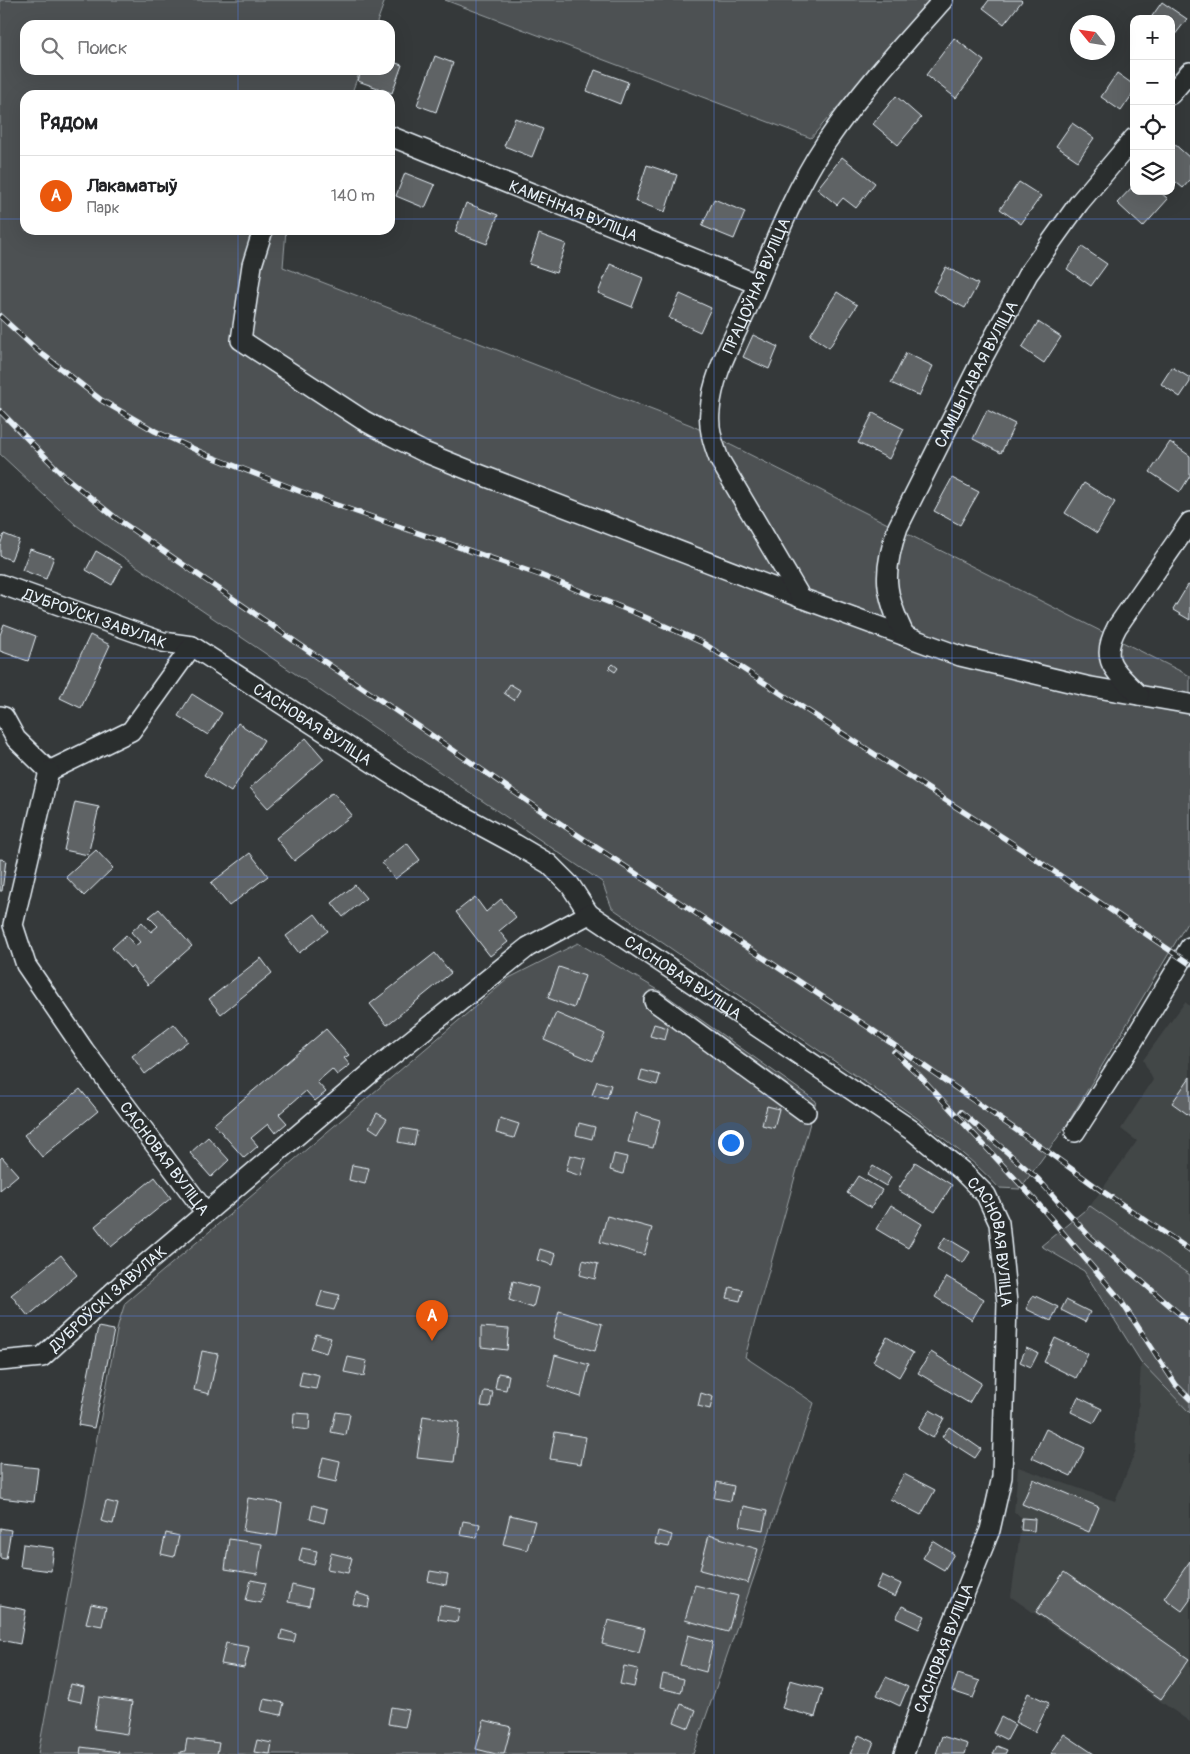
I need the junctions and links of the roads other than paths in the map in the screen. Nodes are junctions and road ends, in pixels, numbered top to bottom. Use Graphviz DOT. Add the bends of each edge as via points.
graph roads {
  1 [pos="943,0"];
  2 [pos="1190,72"];
  3 [pos="1175,89"];
  4 [pos="395,138"];
  5 [pos="1130,143"];
  6 [pos="261,235"];
  7 [pos="757,284"];
  8 [pos="1190,522"];
  9 [pos="0,584"];
  10 [pos="801,598"];
  11 [pos="905,636"];
  12 [pos="192,646"];
  13 [pos="1139,695"];
  14 [pos="1190,704"];
  15 [pos="0,716"];
  16 [pos="48,771"];
  17 [pos="589,914"];
  18 [pos="1190,947"];
  19 [pos="654,1001"];
  20 [pos="806,1112"];
  21 [pos="1075,1132"];
  22 [pos="206,1213"];
  23 [pos="0,1360"];
  24 [pos="904,1754"];
  1 -- 7 [label="street, ПРАЦОЎНАЯ ВУЛІЦА" via="862,93 825,145 797,194"];
  2 -- 3 [label="street"];
  4 -- 7 [label="street, КАМЕННАЯ ВУЛІЦА"];
  5 -- 11 [label="street, САМШЫТАВАЯ ВУЛІЦА" via="1079,203 1028,274 898,527 887,573 889,596"];
  6 -- 10 [label="street" via="252,266 241,340 363,420 424,452"];
  7 -- 10 [label="street, ПРАЦОЎНАЯ ВУЛІЦА" via="717,378 709,425 719,458"];
  8 -- 13 [label="street" via="1117,628 1109,645 1113,668"];
  9 -- 12 [label="street, ДУБРОЎСКІ ЗАВУЛАК" via="163,642"];
  10 -- 11 [label="street"];
  11 -- 13 [label="street" via="960,656"];
  12 -- 16 [label="street" via="131,731"];
  12 -- 17 [label="street, САСНОВАЯ ВУЛІЦА" via="415,790 549,864 570,886"];
  13 -- 14 [label="street"];
  15 -- 16 [label="street" via="4,717 16,739"];
  16 -- 22 [label="street, САСНОВАЯ ВУЛІЦА" via="13,926 26,965 84,1050"];
  17 -- 22 [label="street, САСНОВАЯ ВУЛІЦА" via="528,947 380,1066"];
  17 -- 24 [label="street, САСНОВАЯ ВУЛІЦА" via="914,1131 986,1195 999,1223 1007,1302 1002,1478 990,1530 923,1697"];
  18 -- 21 [label="street"];
  19 -- 20 [label="street"];
  22 -- 23 [label="street, ДУБРОЎСКІ ЗАВУЛАК" via="42,1357"];
}
